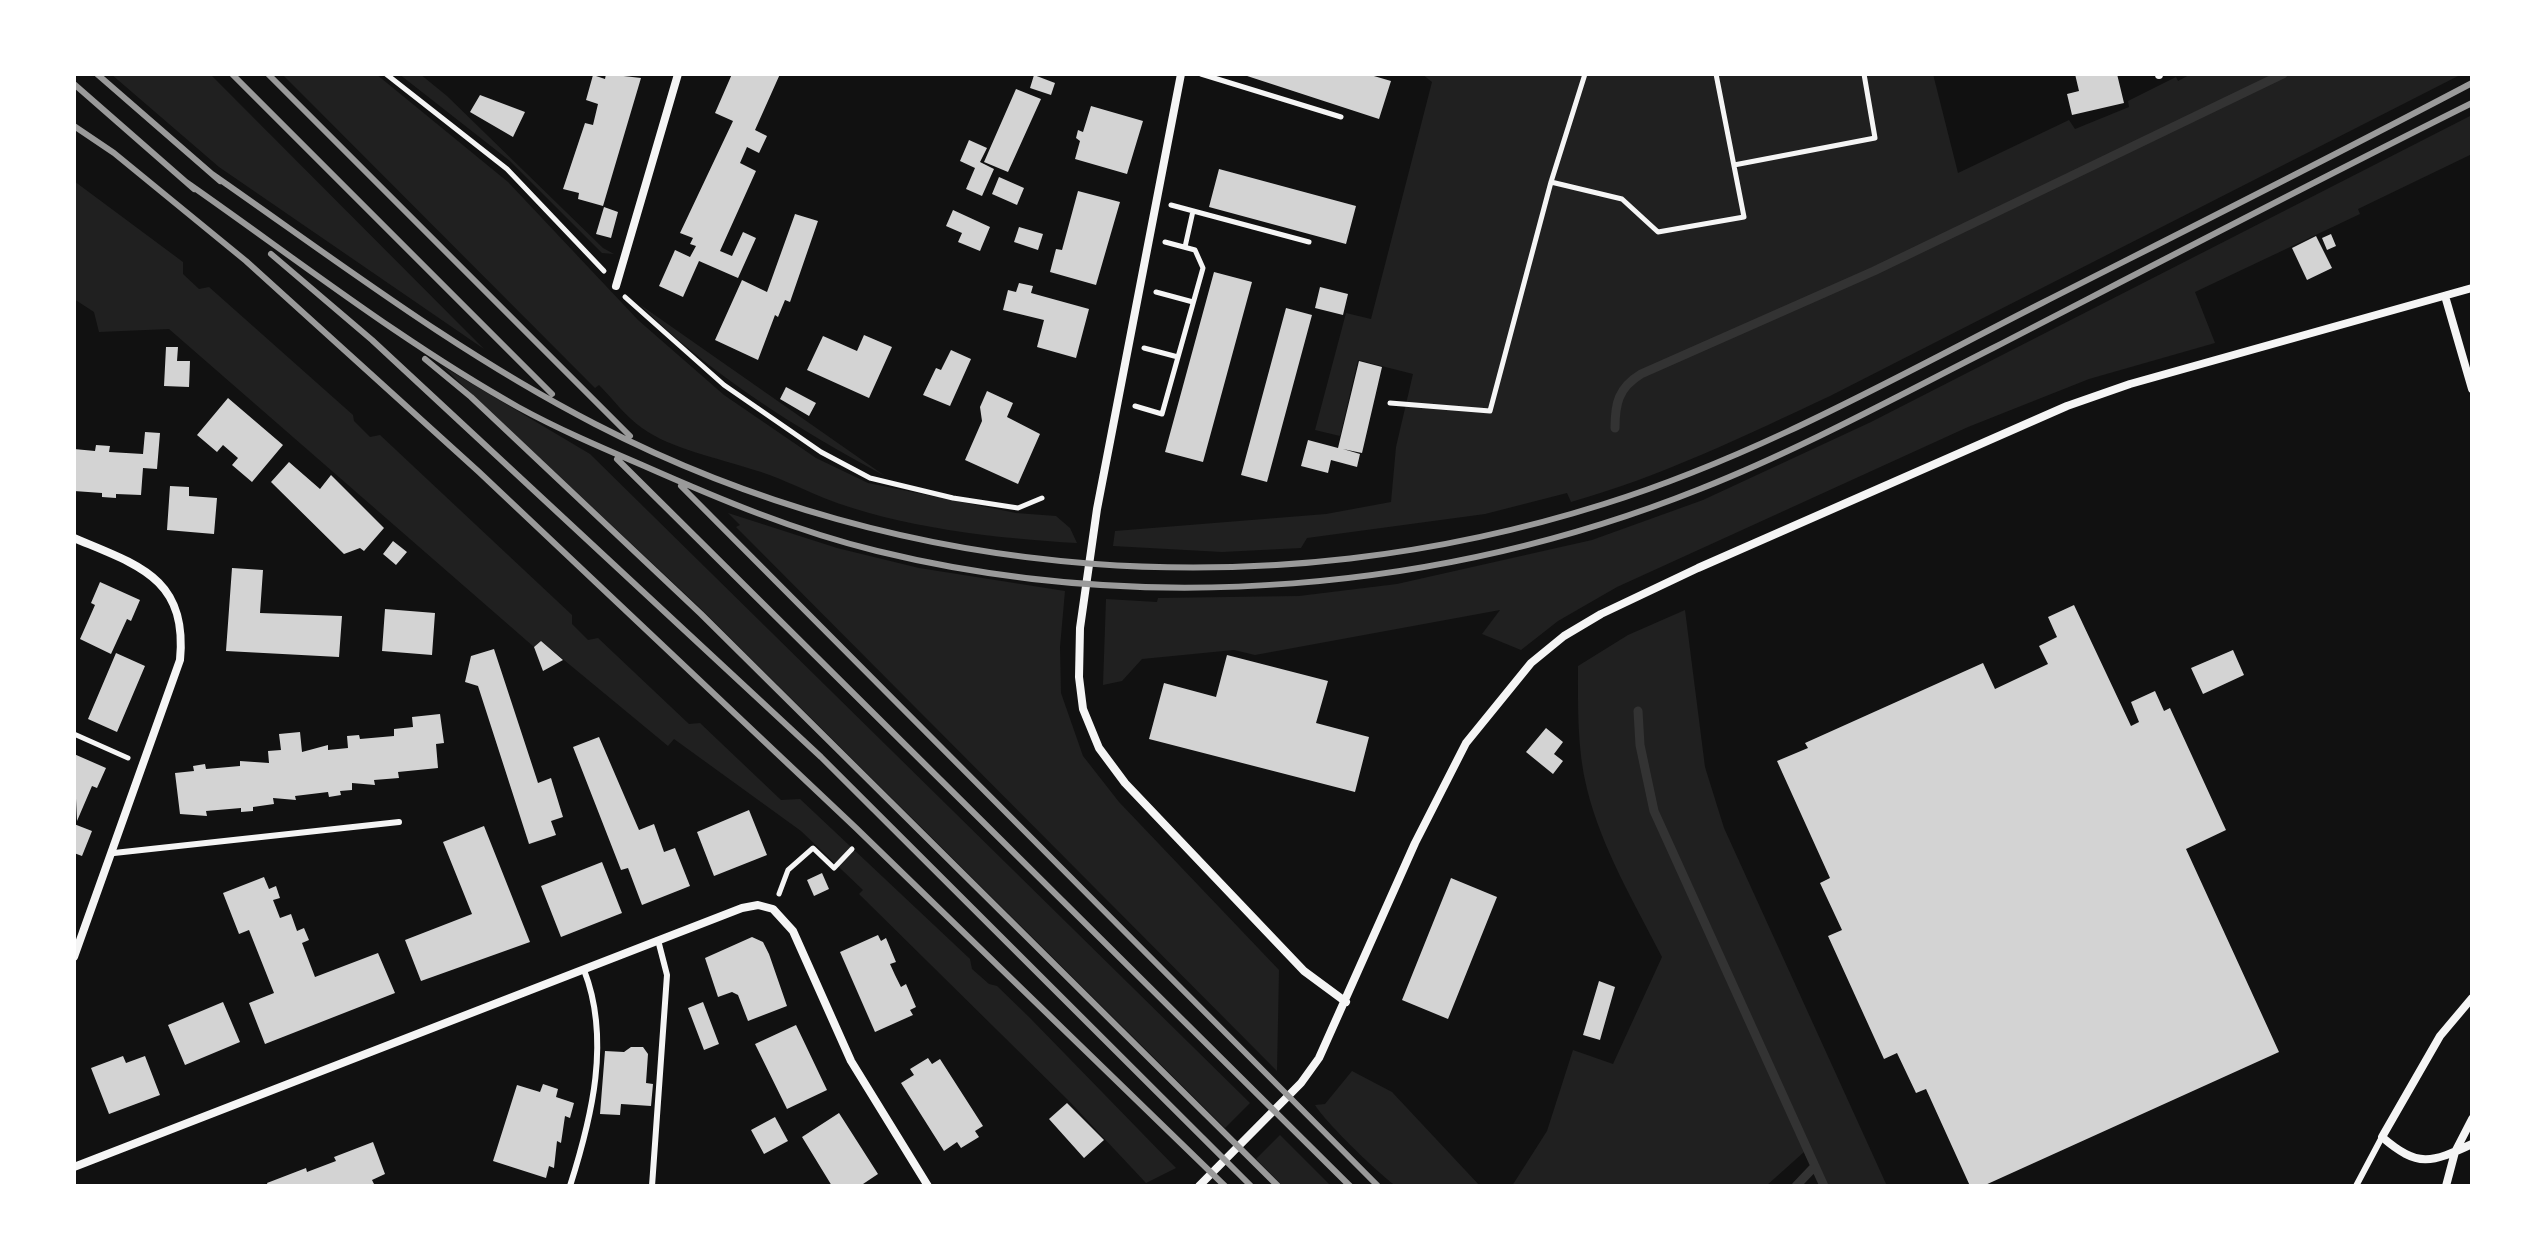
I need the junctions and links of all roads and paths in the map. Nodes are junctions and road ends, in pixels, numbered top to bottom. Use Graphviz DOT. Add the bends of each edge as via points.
graph roads {
  1 [pos="386,74"];
  2 [pos="678,74"];
  3 [pos="1181,74"];
  4 [pos="1201,74"];
  5 [pos="1585,74"];
  6 [pos="1716,74"];
  7 [pos="1864,74"];
  8 [pos="1341,117"];
  9 [pos="1734,165"];
  10 [pos="1551,182"];
  11 [pos="1155,201"];
  12 [pos="1193,211"];
  13 [pos="1148,237"];
  14 [pos="1309,242"];
  15 [pos="1185,247"];
  16 [pos="616,286"];
  17 [pos="2472,288"];
  18 [pos="1164,294"];
  19 [pos="2445,296"];
  20 [pos="1193,302"];
  21 [pos="1152,350"];
  22 [pos="1178,357"];
  23 [pos="2472,389"];
  24 [pos="1390,403"];
  25 [pos="1143,408"];
  26 [pos="1042,498"];
  27 [pos="74,538"];
  28 [pos="74,734"];
  29 [pos="143,764"];
  30 [pos="399,822"];
  31 [pos="852,849"];
  32 [pos="114,853"];
  33 [pos="773,909"];
  34 [pos="78,934"];
  35 [pos="658,940"];
  36 [pos="74,957"];
  37 [pos="584,970"];
  38 [pos="2472,998"];
  39 [pos="1346,1002"];
  40 [pos="2472,1119"];
  41 [pos="2382,1137"];
  42 [pos="2472,1144"];
  43 [pos="2455,1152"];
  44 [pos="74,1167"];
  45 [pos="570,1186"];
  46 [pos="652,1186"];
  47 [pos="928,1186"];
  48 [pos="1199,1186"];
  49 [pos="2356,1186"];
  50 [pos="2446,1186"];
  1 -- 16 [label="path" via="507,169"];
  2 -- 16 [label="street"];
  3 -- 11 [label="street"];
  4 -- 8 [label="path"];
  5 -- 10 [label="path"];
  6 -- 9 [label="path"];
  7 -- 9 [label="path" via="1875,138"];
  9 -- 10 [label="path" via="1744,217 1658,232 1622,199"];
  10 -- 24 [label="path" via="1490,411"];
  11 -- 12 [label="path"];
  11 -- 13 [label="street"];
  12 -- 14 [label="path"];
  12 -- 15 [label="path"];
  13 -- 15 [label="path"];
  13 -- 39 [label="street" via="1080,628 1083,709 1099,748 1125,783 1304,971"];
  15 -- 20 [label="path" via="1195,250 1203,268"];
  16 -- 26 [label="path" via="724,385 821,452 870,478 1018,508"];
  17 -- 19 [label="street"];
  18 -- 20 [label="path"];
  19 -- 23 [label="street"];
  19 -- 39 [label="street" via="2067,406 1698,568 1564,636 1531,663 1466,743 1415,843"];
  20 -- 22 [label="path"];
  21 -- 22 [label="path"];
  22 -- 25 [label="path" via="1162,414"];
  27 -- 29 [label="street" via="149,572 177,608 183,637 180,660"];
  28 -- 29 [label="path"];
  29 -- 32 [label="street"];
  30 -- 32 [label="lane"];
  31 -- 33 [label="path" via="834,868 813,848 788,870"];
  32 -- 34 [label="street"];
  33 -- 35 [label="street" via="742,908"];
  33 -- 47 [label="street" via="793,931 851,1061"];
  34 -- 36 [label="street"];
  35 -- 37 [label="street"];
  35 -- 46 [label="lane" via="667,975"];
  37 -- 44 [label="street"];
  37 -- 45 [label="lane" via="598,1020 590,1124"];
  38 -- 41 [label="street" via="2440,1036"];
  39 -- 48 [label="street" via="1301,1083"];
  40 -- 43 [label="street"];
  41 -- 43 [label="street" via="2403,1155 2426,1162"];
  41 -- 49 [label="lane"];
  42 -- 43 [label="street"];
  43 -- 50 [label="street"];
}
